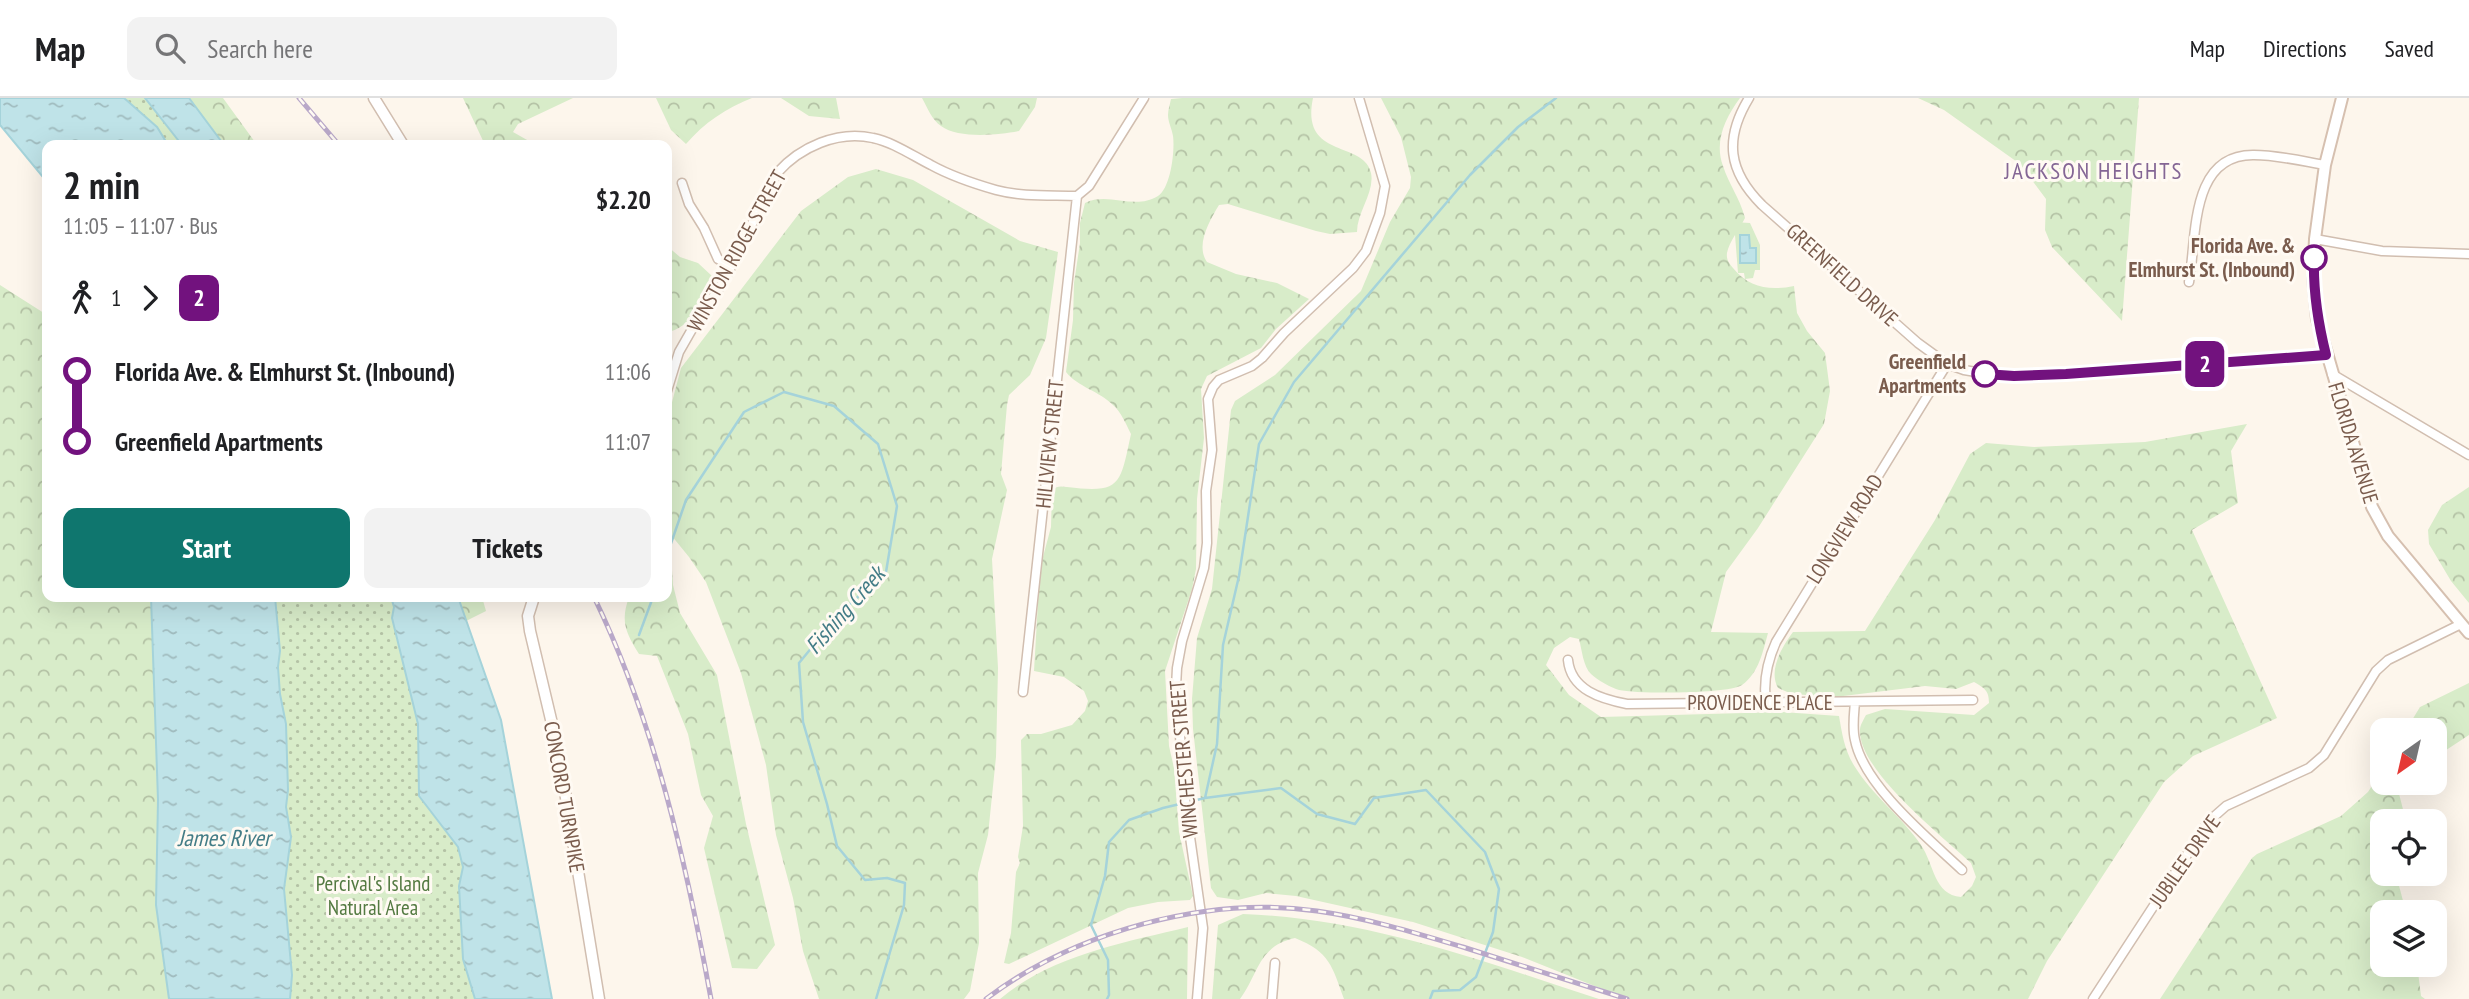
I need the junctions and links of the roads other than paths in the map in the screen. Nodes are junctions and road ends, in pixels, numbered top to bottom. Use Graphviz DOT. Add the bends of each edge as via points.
graph roads {
  1 [pos="374,98"];
  2 [pos="1144,98"];
  3 [pos="1359,98"];
  4 [pos="1749,98"];
  5 [pos="2342,98"];
  6 [pos="400,140"];
  7 [pos="2325,165"];
  8 [pos="682,183"];
  9 [pos="1077,196"];
  10 [pos="2315,239"];
  11 [pos="2469,254"];
  12 [pos="732,266"];
  13 [pos="2189,282"];
  14 [pos="2326,355"];
  15 [pos="1947,364"];
  16 [pos="2332,374"];
  17 [pos="672,375"];
  18 [pos="2469,455"];
  19 [pos="532,602"];
  20 [pos="2461,624"];
  21 [pos="2469,633"];
  22 [pos="1569,660"];
  23 [pos="1023,692"];
  24 [pos="1973,700"];
  25 [pos="1766,702"];
  26 [pos="1855,702"];
  27 [pos="1962,870"];
  28 [pos="1275,963"];
  29 [pos="599,999"];
  30 [pos="1197,999"];
  31 [pos="1272,999"];
  32 [pos="2093,999"];
  1 -- 6 [label="street"];
  2 -- 9 [label="street" via="1089,186"];
  3 -- 30 [label="street, WINCHESTER STREET" via="1385,186 1366,251 1262,358 1219,380 1208,399 1212,450 1206,491 1207,543 1177,668 1186,809 1203,928"];
  4 -- 15 [label="street, GREENFIELD DRIVE" via="1733,135 1743,183 1762,205"];
  5 -- 7 [label="main road, FLORIDA AVENUE"];
  7 -- 10 [label="main road, FLORIDA AVENUE"];
  7 -- 13 [label="street" via="2254,155 2236,158 2215,171 2199,202"];
  8 -- 12 [label="street" via="718,259"];
  9 -- 12 [label="street, WINSTON RIDGE STREET" via="997,190 933,167 876,138 838,138 811,146 777,173"];
  9 -- 23 [label="street, HILLVIEW STREET"];
  10 -- 11 [label="street" via="2382,251"];
  10 -- 14 [label="main road, FLORIDA AVENUE" via="2313,278"];
  12 -- 17 [label="street, WINSTON RIDGE STREET" via="679,352"];
  14 -- 15 [label="street, GREENFIELD DRIVE" via="2014,376"];
  14 -- 16 [label="main road, FLORIDA AVENUE"];
  15 -- 25 [label="street, LONGVIEW ROAD" via="1776,642 1764,679"];
  16 -- 18 [label="street"];
  16 -- 20 [label="main road, FLORIDA AVENUE" via="2372,507 2388,536"];
  19 -- 29 [label="street, CONCORD TURNPIKE" via="530,631 558,749"];
  20 -- 21 [label="main road, FLORIDA AVENUE"];
  20 -- 32 [label="street, JUBILEE DRIVE" via="2388,660 2376,671 2324,755 2309,768 2226,806 2209,821"];
  22 -- 25 [label="street, PROVIDENCE PLACE" via="1572,676 1582,686 1618,702"];
  24 -- 26 [label="street, PROVIDENCE PLACE"];
  25 -- 26 [label="street, PROVIDENCE PLACE"];
  26 -- 27 [label="street" via="1855,743 1865,765 1903,814"];
  28 -- 31 [label="street"];
}
